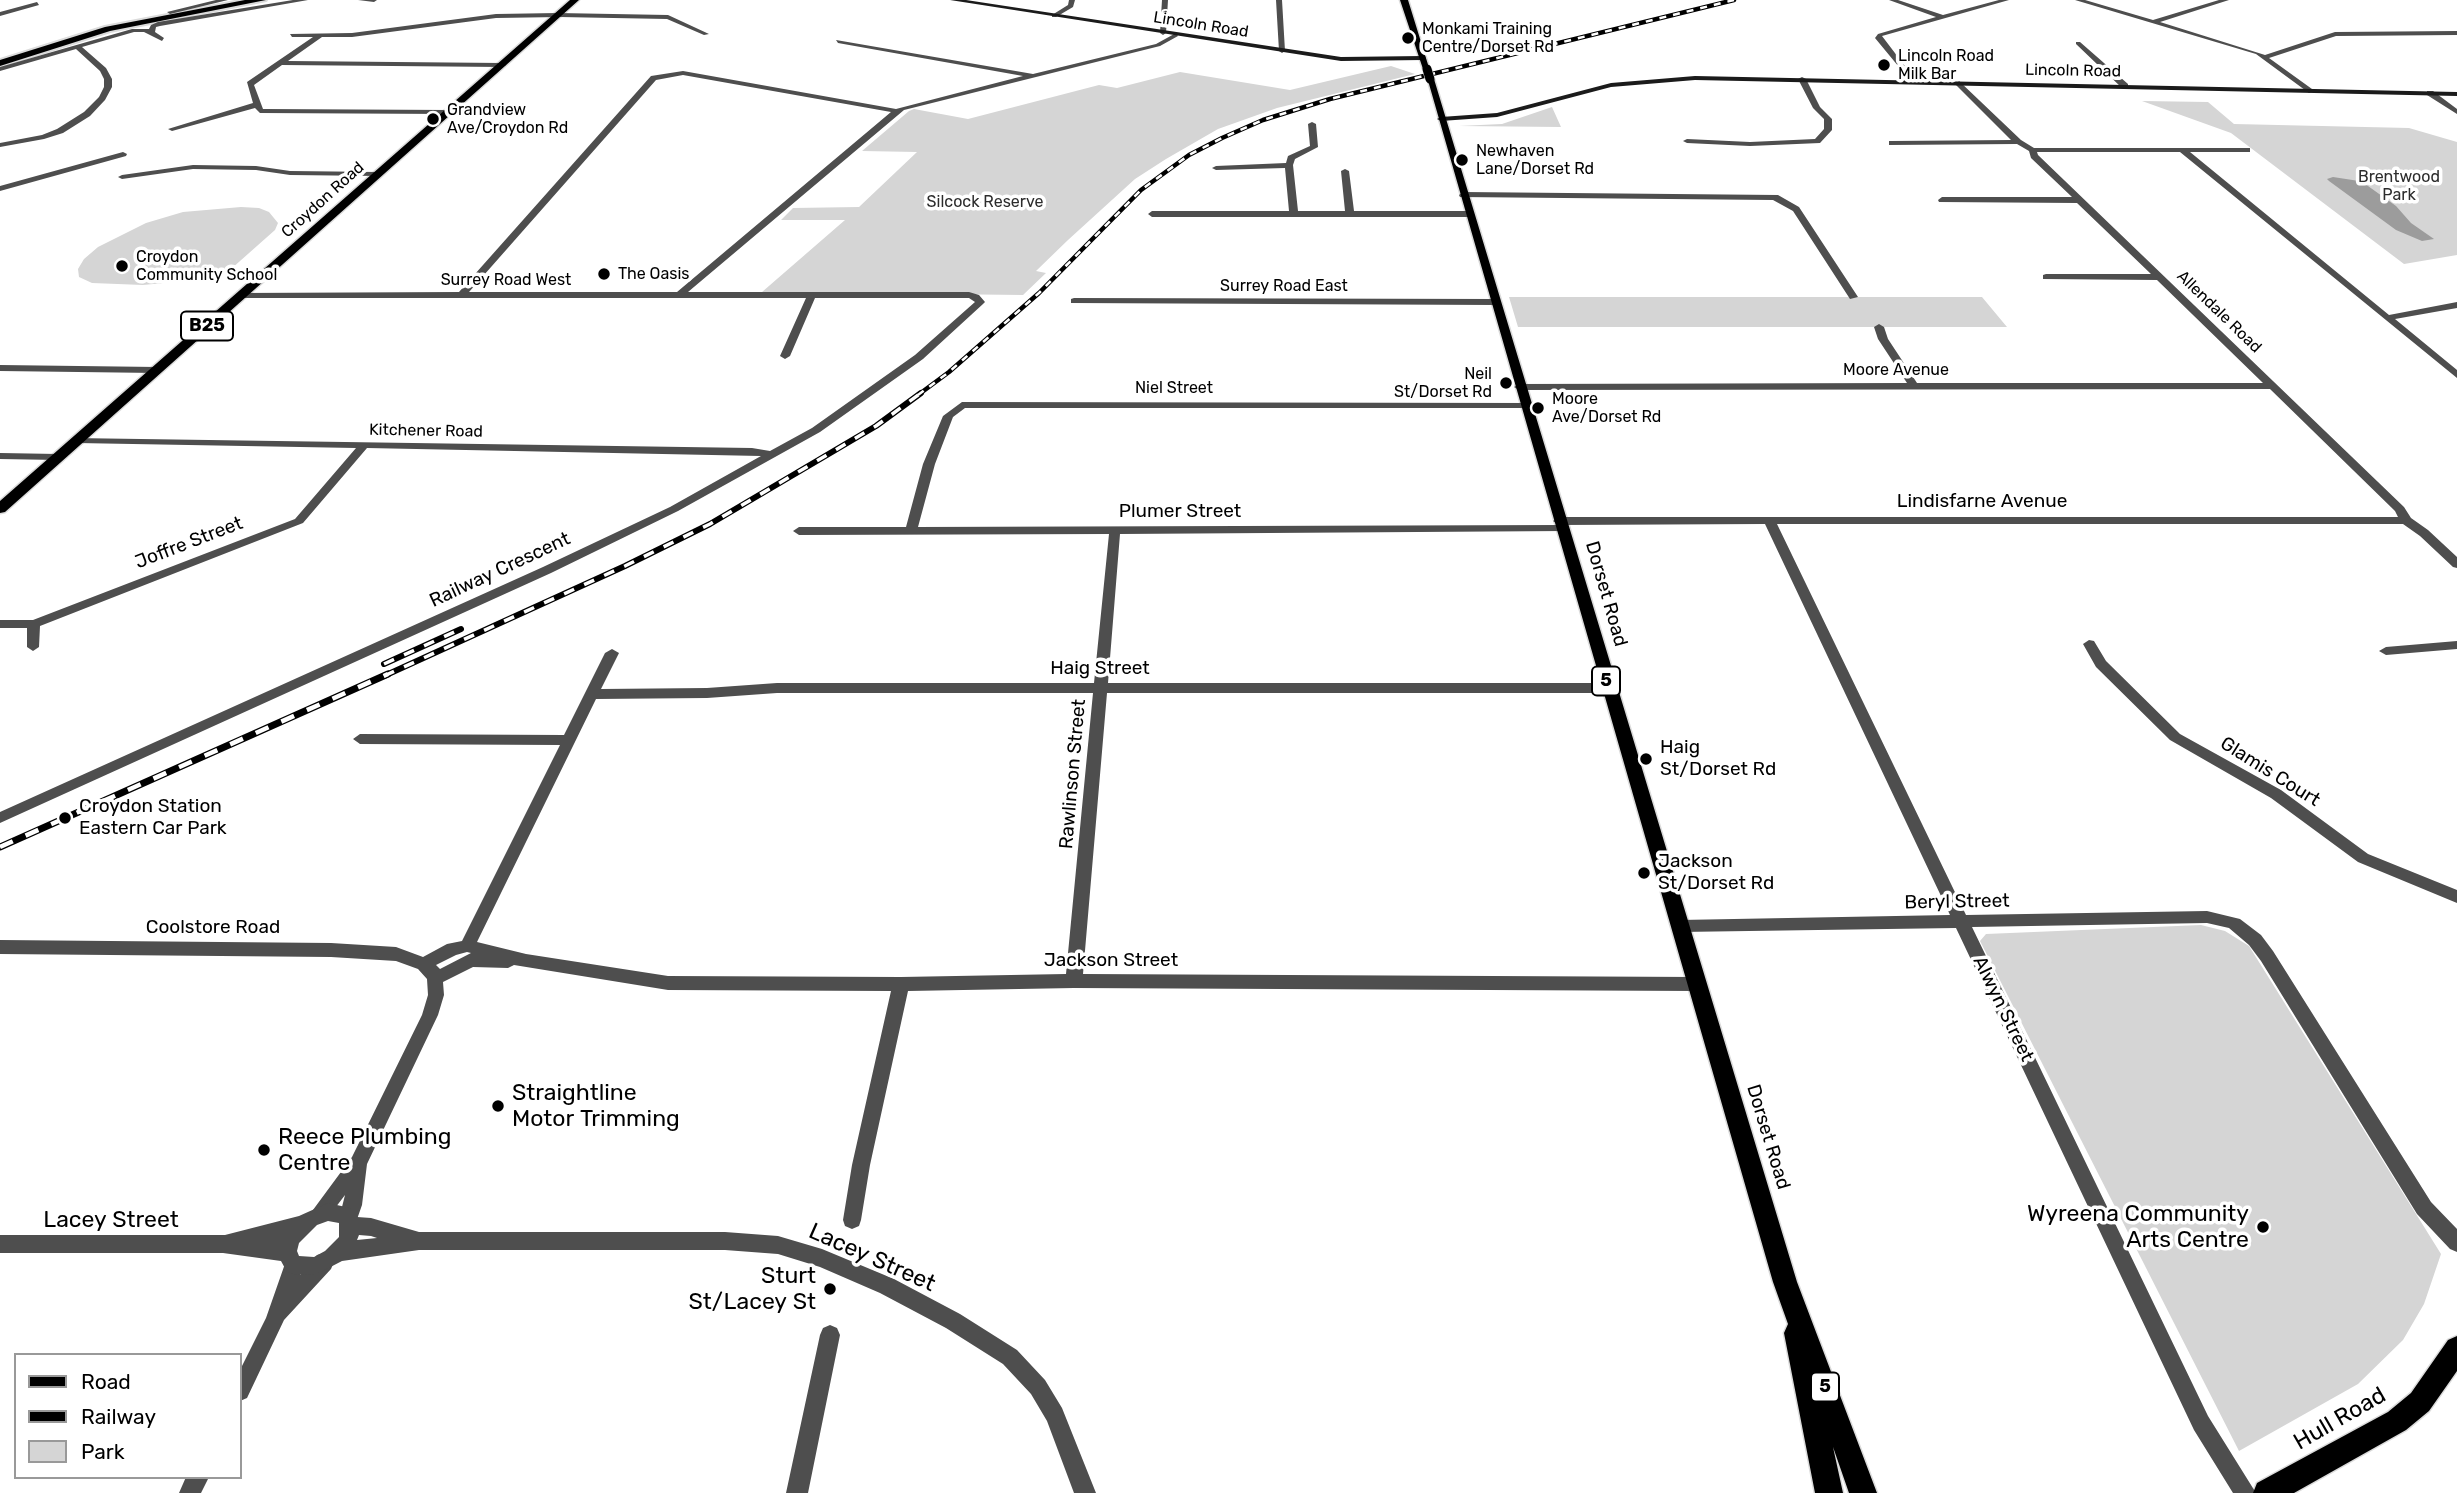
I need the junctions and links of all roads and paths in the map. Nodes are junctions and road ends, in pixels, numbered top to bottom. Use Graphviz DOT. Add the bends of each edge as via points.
graph roads {
  1 [pos="225,0"];
  2 [pos="242,0"];
  3 [pos="305,0"];
  4 [pos="361,0"];
  5 [pos="374,0"];
  6 [pos="574,0"];
  7 [pos="953,0"];
  8 [pos="1008,0"];
  9 [pos="1072,0"];
  10 [pos="1165,0"];
  11 [pos="1279,0"];
  12 [pos="1404,0"];
  13 [pos="1892,0"];
  14 [pos="2006,0"];
  15 [pos="2077,0"];
  16 [pos="2226,0"];
  17 [pos="264,3"];
  18 [pos="37,4"];
  19 [pos="1004,8"];
  20 [pos="170,12"];
  21 [pos="0,14"];
  22 [pos="557,16"];
  23 [pos="1054,16"];
  24 [pos="1944,17"];
  25 [pos="2152,22"];
  26 [pos="151,33"];
  27 [pos="1163,33"];
  28 [pos="2457,33"];
  29 [pos="706,34"];
  30 [pos="292,35"];
  31 [pos="1176,35"];
  32 [pos="320,36"];
  33 [pos="162,39"];
  34 [pos="838,41"];
  35 [pos="2078,43"];
  36 [pos="79,48"];
  37 [pos="1282,51"];
  38 [pos="0,56"];
  39 [pos="1321,56"];
  40 [pos="2264,57"];
  41 [pos="0,62"];
  42 [pos="280,63"];
  43 [pos="502,65"];
  44 [pos="1426,65"];
  45 [pos="0,69"];
  46 [pos="1031,76"];
  47 [pos="1802,79"];
  48 [pos="1913,82"];
  49 [pos="1959,83"];
  50 [pos="2125,86"];
  51 [pos="2309,91"];
  52 [pos="2430,93"];
  53 [pos="2457,94"];
  54 [pos="259,104"];
  55 [pos="896,111"];
  56 [pos="448,112"];
  57 [pos="2457,112"];
  58 [pos="1441,119"];
  59 [pos="1312,124"];
  60 [pos="172,129"];
  61 [pos="1687,141"];
  62 [pos="2018,142"];
  63 [pos="1892,143"];
  64 [pos="0,145"];
  65 [pos="2033,150"];
  66 [pos="2182,150"];
  67 [pos="2247,150"];
  68 [pos="123,154"];
  69 [pos="1289,165"];
  70 [pos="1216,168"];
  71 [pos="1345,171"];
  72 [pos="378,174"];
  73 [pos="122,177"];
  74 [pos="0,189"];
  75 [pos="1463,195"];
  76 [pos="1942,200"];
  77 [pos="2080,200"];
  78 [pos="1152,214"];
  79 [pos="1294,214"];
  80 [pos="1350,214"];
  81 [pos="1468,214"];
  82 [pos="2046,276"];
  83 [pos="2160,277"];
  84 [pos="242,295"];
  85 [pos="679,295"];
  86 [pos="812,295"];
  87 [pos="461,296"];
  88 [pos="1853,297"];
  89 [pos="979,299"];
  90 [pos="1074,301"];
  91 [pos="1495,302"];
  92 [pos="2457,305"];
  93 [pos="2387,318"];
  94 [pos="1880,327"];
  95 [pos="785,356"];
  96 [pos="0,368"];
  97 [pos="157,370"];
  98 [pos="2457,374"];
  99 [pos="1914,386"];
  100 [pos="2273,386"];
  101 [pos="1519,387"];
  102 [pos="1525,405"];
  103 [pos="77,440"];
  104 [pos="363,446"];
  105 [pos="773,455"];
  106 [pos="0,456"];
  107 [pos="58,457"];
  108 [pos="0,509"];
  109 [pos="1769,520"];
  110 [pos="2406,520"];
  111 [pos="1560,525"];
  112 [pos="1115,529"];
  113 [pos="911,530"];
  114 [pos="799,531"];
  115 [pos="2457,564"];
  116 [pos="0,624"];
  117 [pos="34,624"];
  118 [pos="2089,644"];
  119 [pos="2457,645"];
  120 [pos="33,647"];
  121 [pos="2386,651"];
  122 [pos="612,653"];
  123 [pos="1100,688"];
  124 [pos="1608,688"];
  125 [pos="592,694"];
  126 [pos="360,739"];
  127 [pos="570,740"];
  128 [pos="0,818"];
  129 [pos="2457,897"];
  130 [pos="1962,923"];
  131 [pos="1680,926"];
  132 [pos="467,946"];
  133 [pos="0,947"];
  134 [pos="526,961"];
  135 [pos="424,964"];
  136 [pos="435,979"];
  137 [pos="1074,981"];
  138 [pos="901,984"];
  139 [pos="1697,984"];
  140 [pos="358,1163"];
  141 [pos="319,1214"];
  142 [pos="852,1220"];
  143 [pos="349,1222"];
  144 [pos="301,1225"];
  145 [pos="419,1241"];
  146 [pos="2457,1243"];
  147 [pos="0,1244"];
  148 [pos="223,1244"];
  149 [pos="331,1257"];
  150 [pos="290,1258"];
  151 [pos="1785,1282"];
  152 [pos="274,1322"];
  153 [pos="830,1335"];
  154 [pos="2457,1349"];
  155 [pos="242,1387"];
  156 [pos="2275,1491"];
  157 [pos="797,1493"];
  158 [pos="1085,1493"];
  159 [pos="1829,1493"];
  160 [pos="1863,1493"];
  161 [pos="2245,1493"];
  1 -- 20 [label="street"];
  2 -- 20 [label="highway"];
  3 -- 17 [label="street"];
  4 -- 5 [label="street"];
  6 -- 22 [label="main road, Croydon Road / B25"];
  7 -- 19 [label="main road, Lincoln Road"];
  8 -- 19 [label="street"];
  9 -- 23 [label="street" via="1071,6"];
  10 -- 27 [label="street"];
  11 -- 37 [label="street"];
  12 -- 44 [label="main road, Dorset Road / 5"];
  13 -- 24 [label="street"];
  14 -- 24 [label="street"];
  15 -- 25 [label="street"];
  16 -- 25 [label="street"];
  17 -- 26 [label="street" via="158,24"];
  17 -- 41 [label="highway" via="187,12 108,29"];
  18 -- 21 [label="street"];
  19 -- 23 [label="main road, Lincoln Road"];
  20 -- 38 [label="highway"];
  22 -- 29 [label="street" via="668,17"];
  22 -- 32 [label="street" via="484,17"];
  22 -- 43 [label="main road, Croydon Road / B25"];
  23 -- 27 [label="main road, Lincoln Road"];
  24 -- 48 [label="street" via="1878,37"];
  25 -- 40 [label="street"];
  26 -- 33 [label="street"];
  26 -- 36 [label="street" via="139,29"];
  27 -- 31 [label="main road, Lincoln Road"];
  28 -- 40 [label="street" via="2335,34"];
  30 -- 32 [label="street"];
  31 -- 37 [label="main road, Lincoln Road"];
  31 -- 46 [label="street" via="1158,45"];
  32 -- 42 [label="street"];
  34 -- 46 [label="street"];
  35 -- 50 [label="street"];
  36 -- 45 [label="street"];
  36 -- 64 [label="street" via="108,79 102,98 60,131"];
  37 -- 39 [label="main road, Lincoln Road"];
  39 -- 44 [label="main road, Lincoln Road"];
  39 -- 44 [label="main road, Lincoln Road"];
  40 -- 51 [label="street"];
  42 -- 43 [label="street"];
  42 -- 54 [label="street" via="250,84"];
  43 -- 56 [label="main road, Croydon Road / B25"];
  44 -- 58 [label="main road, Dorset Road / 5"];
  46 -- 55 [label="street"];
  47 -- 48 [label="main road, Lincoln Road"];
  47 -- 58 [label="main road, Lincoln Road" via="1641,81 1497,115"];
  47 -- 61 [label="street" via="1812,102 1828,119 1828,130 1817,141"];
  48 -- 49 [label="main road, Lincoln Road"];
  49 -- 50 [label="main road, Lincoln Road"];
  49 -- 62 [label="street, Allendale Road"];
  50 -- 51 [label="main road, Lincoln Road"];
  51 -- 52 [label="main road, Lincoln Road"];
  52 -- 53 [label="main road, Lincoln Road"];
  52 -- 57 [label="street"];
  54 -- 56 [label="street" via="260,111"];
  54 -- 60 [label="street"];
  55 -- 85 [label="street"];
  55 -- 87 [label="street" via="684,73 654,78"];
  56 -- 72 [label="main road, Croydon Road / B25"];
  58 -- 75 [label="main road, Dorset Road / 5"];
  59 -- 69 [label="street" via="1314,147 1291,158"];
  62 -- 63 [label="street"];
  62 -- 65 [label="street, Allendale Road"];
  65 -- 66 [label="street"];
  65 -- 77 [label="street, Allendale Road"];
  66 -- 67 [label="street"];
  66 -- 93 [label="street"];
  68 -- 74 [label="street"];
  69 -- 70 [label="street"];
  69 -- 79 [label="street"];
  71 -- 80 [label="street"];
  72 -- 73 [label="street" via="193,167"];
  72 -- 84 [label="main road, Croydon Road / B25"];
  75 -- 81 [label="main road, Dorset Road / 5"];
  75 -- 88 [label="street" via="1780,198 1796,209"];
  76 -- 77 [label="street"];
  77 -- 83 [label="street, Allendale Road"];
  78 -- 79 [label="street"];
  79 -- 80 [label="street"];
  80 -- 81 [label="street"];
  81 -- 91 [label="main road, Dorset Road / 5"];
  82 -- 83 [label="street"];
  83 -- 100 [label="street, Allendale Road"];
  84 -- 87 [label="street, Surrey Road West"];
  84 -- 97 [label="main road, Croydon Road / B25"];
  85 -- 86 [label="street, Surrey Road West"];
  85 -- 87 [label="street, Surrey Road West"];
  86 -- 89 [label="street, Surrey Road West" via="969,295"];
  86 -- 95 [label="street"];
  89 -- 105 [label="street, Railway Crescent" via="979,305 919,357"];
  90 -- 91 [label="street, Surrey Road East"];
  91 -- 101 [label="main road, Dorset Road / 5"];
  92 -- 93 [label="street"];
  93 -- 98 [label="street"];
  94 -- 99 [label="street"];
  96 -- 97 [label="street"];
  97 -- 103 [label="main road, Croydon Road / B25"];
  99 -- 100 [label="street, Moore Avenue"];
  99 -- 101 [label="street, Moore Avenue"];
  100 -- 110 [label="street, Allendale Road"];
  101 -- 102 [label="main road, Dorset Road / 5"];
  102 -- 111 [label="main road, Dorset Road / 5"];
  102 -- 113 [label="street, Niel Street" via="962,405 948,416"];
  103 -- 104 [label="street, Kitchener Road"];
  103 -- 107 [label="main road, Croydon Road / B25"];
  104 -- 105 [label="street, Kitchener Road" via="751,451"];
  104 -- 117 [label="street, Joffre Street" via="299,521"];
  105 -- 128 [label="street, Railway Crescent" via="547,570"];
  106 -- 107 [label="street"];
  107 -- 108 [label="main road, Croydon Road / B25"];
  109 -- 110 [label="street, Lindisfarne Avenue"];
  109 -- 111 [label="street, Lindisfarne Avenue"];
  109 -- 130 [label="street, Alwyn Street"];
  110 -- 115 [label="street, Allendale Road"];
  111 -- 112 [label="street, Plumer Street"];
  111 -- 124 [label="main road, Dorset Road / 5"];
  112 -- 113 [label="street, Plumer Street"];
  112 -- 123 [label="street, Rawlinson Street"];
  113 -- 114 [label="street, Plumer Street"];
  116 -- 117 [label="street, Joffre Street"];
  117 -- 120 [label="street"];
  118 -- 129 [label="street, Glamis Court" via="2101,664 2175,737 2276,794 2363,858"];
  119 -- 121 [label="street"];
  122 -- 125 [label="street"];
  123 -- 124 [label="street, Haig Street"];
  123 -- 125 [label="street, Haig Street" via="777,688"];
  123 -- 137 [label="street, Rawlinson Street"];
  124 -- 131 [label="main road, Dorset Road / 5"];
  125 -- 127 [label="street"];
  126 -- 127 [label="street"];
  127 -- 132 [label="street"];
  130 -- 131 [label="street, Beryl Street"];
  130 -- 146 [label="street, Beryl Street" via="2207,917 2234,923 2267,956 2424,1208"];
  130 -- 161 [label="street, Alwyn Street" via="2201,1423"];
  131 -- 139 [label="main road, Dorset Road / 5"];
  132 -- 134 [label="street"];
  132 -- 135 [label="street"];
  133 -- 135 [label="street, Coolstore Road" via="331,950 396,954"];
  134 -- 136 [label="street" via="471,960"];
  134 -- 138 [label="street, Jackson Street" via="668,982"];
  135 -- 136 [label="street"];
  136 -- 140 [label="street" via="430,1015"];
  137 -- 138 [label="street, Jackson Street"];
  137 -- 139 [label="street, Jackson Street"];
  138 -- 142 [label="street"];
  139 -- 151 [label="main road, Dorset Road / 5"];
  140 -- 141 [label="street"];
  140 -- 143 [label="street"];
  141 -- 143 [label="street" via="336,1212"];
  141 -- 144 [label="street"];
  143 -- 145 [label="street, Lacey Street"];
  143 -- 149 [label="street" via="346,1243"];
  144 -- 148 [label="street, Lacey Street"];
  144 -- 150 [label="street" via="290,1238"];
  145 -- 149 [label="street, Lacey Street"];
  145 -- 158 [label="street, Lacey Street" via="725,1241 778,1245 822,1258 887,1286 1010,1357 1038,1387 1055,1415"];
  147 -- 148 [label="street, Lacey Street"];
  148 -- 150 [label="street, Lacey Street"];
  149 -- 150 [label="street" via="307,1268"];
  149 -- 152 [label="street"];
  150 -- 152 [label="street"];
  151 -- 159 [label="main road, Dorset Road / 5"];
  151 -- 160 [label="main road, Dorset Road / 5"];
  152 -- 155 [label="street"];
  153 -- 157 [label="street"];
  154 -- 156 [label="main road, Hull Road" via="2420,1402 2397,1421"];
}
